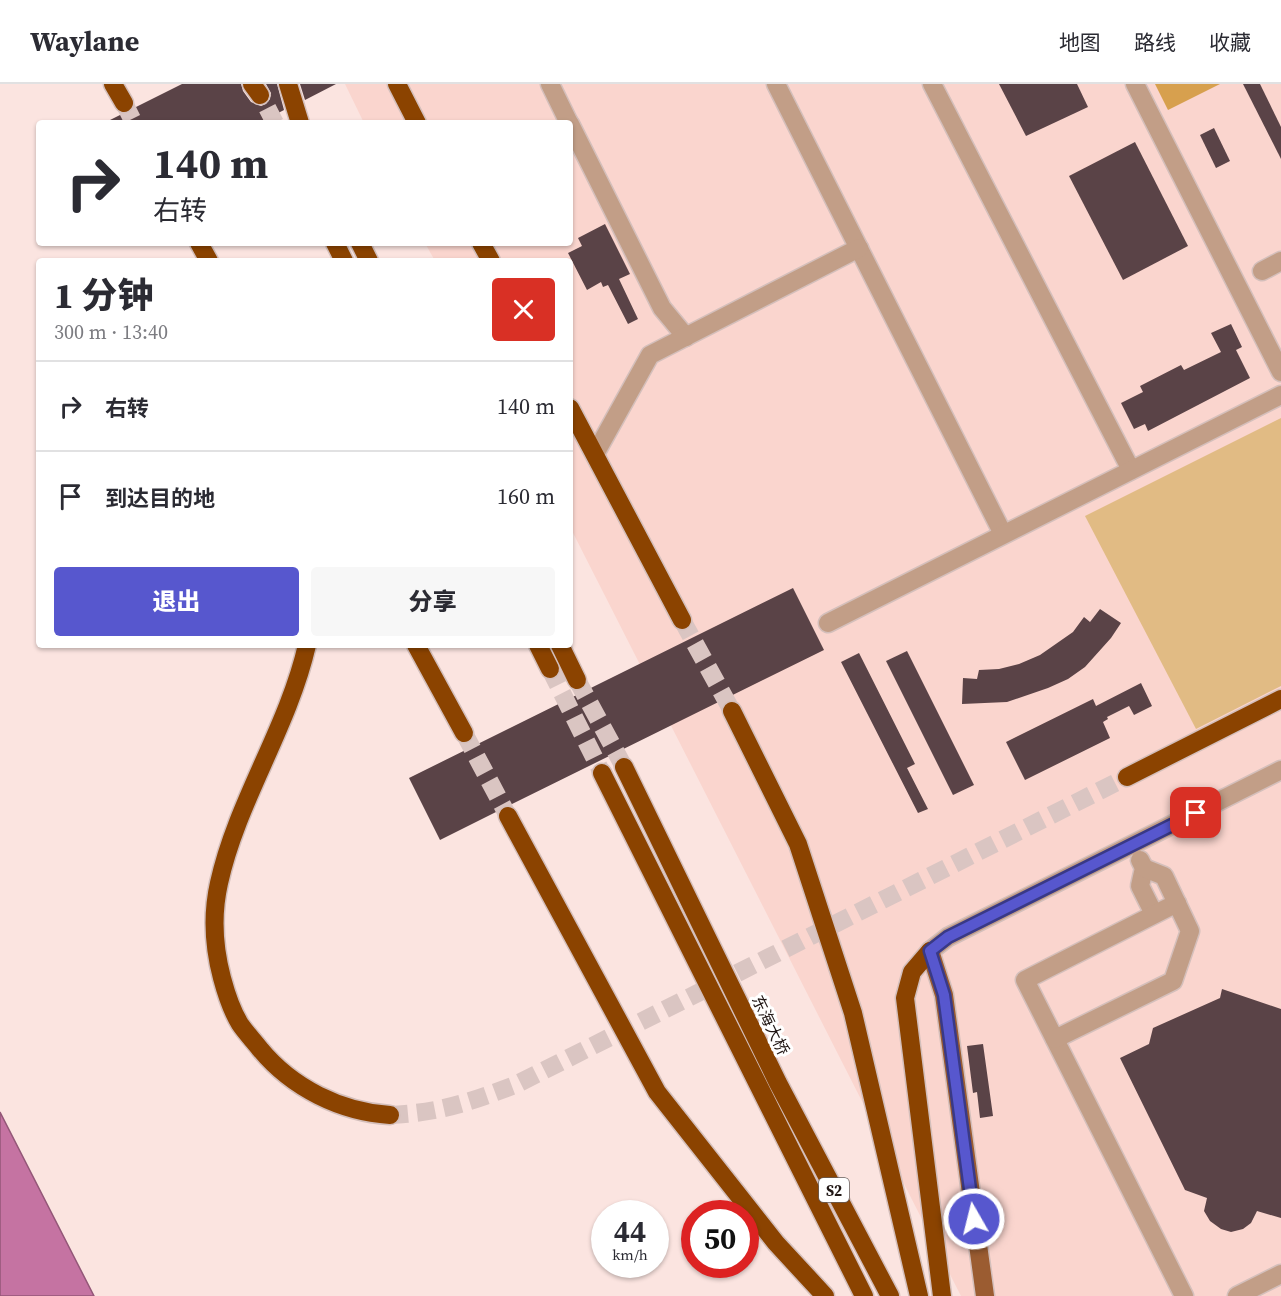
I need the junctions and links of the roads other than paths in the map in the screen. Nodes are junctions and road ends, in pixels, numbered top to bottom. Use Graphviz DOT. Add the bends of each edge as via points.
graph roads {
  1 [pos="113,84"];
  2 [pos="288,84"];
  3 [pos="397,84"];
  4 [pos="550,84"];
  5 [pos="776,84"];
  6 [pos="932,84"];
  7 [pos="1135,84"];
  8 [pos="124,103"];
  9 [pos="298,120"];
  10 [pos="415,120"];
  11 [pos="568,120"];
  12 [pos="573,130"];
  13 [pos="859,249"];
  14 [pos="1281,261"];
  15 [pos="1262,271"];
  16 [pos="686,337"];
  17 [pos="1281,372"];
  18 [pos="1281,395"];
  19 [pos="573,414"];
  20 [pos="595,454"];
  21 [pos="1131,470"];
  22 [pos="1003,534"];
  23 [pos="682,620"];
  24 [pos="828,623"];
  25 [pos="306,648"];
  26 [pos="419,648"];
  27 [pos="540,648"];
  28 [pos="561,648"];
  29 [pos="550,669"];
  30 [pos="577,680"];
  31 [pos="1281,699"];
  32 [pos="732,711"];
  33 [pos="464,733"];
  34 [pos="624,767"];
  35 [pos="1281,770"];
  36 [pos="602,773"];
  37 [pos="1127,777"];
  38 [pos="508,816"];
  39 [pos="1132,845"];
  40 [pos="1144,868"];
  41 [pos="1177,903"];
  42 [pos="1154,914"];
  43 [pos="930,951"];
  44 [pos="1055,1040"];
  45 [pos="390,1115"];
  46 [pos="1281,1274"];
  47 [pos="825,1296"];
  48 [pos="864,1296"];
  49 [pos="890,1296"];
  50 [pos="919,1296"];
  51 [pos="942,1296"];
  52 [pos="985,1296"];
  53 [pos="1184,1296"];
  54 [pos="1237,1296"];
  1 -- 8 [label="highway"];
  2 -- 9 [label="highway"];
  3 -- 10 [label="highway"];
  4 -- 11 [label="street"];
  5 -- 13 [label="street"];
  6 -- 21 [label="street"];
  7 -- 17 [label="street"];
  12 -- 16 [label="street" via="662,308"];
  13 -- 16 [label="street"];
  13 -- 22 [label="street"];
  14 -- 15 [label="street"];
  16 -- 20 [label="street" via="650,355"];
  18 -- 21 [label="street"];
  19 -- 20 [label="highway"];
  20 -- 23 [label="highway"];
  21 -- 22 [label="street"];
  22 -- 24 [label="street"];
  25 -- 45 [label="highway" via="284,717 230,843 218,885 214,925 218,961 225,991 240,1023 266,1057 320,1097 348,1108"];
  26 -- 33 [label="highway"];
  27 -- 29 [label="highway"];
  28 -- 30 [label="highway"];
  31 -- 37 [label="highway"];
  32 -- 50 [label="highway" via="798,844 853,1013"];
  34 -- 49 [label="highway, 东海大桥 / S2" via="778,1083"];
  35 -- 39 [label="street"];
  36 -- 48 [label="highway"];
  38 -- 47 [label="highway" via="657,1092 776,1243"];
  39 -- 40 [label="street"];
  39 -- 43 [label="street" via="948,937"];
  40 -- 41 [label="street" via="1164,876"];
  40 -- 42 [label="street" via="1140,886"];
  41 -- 42 [label="street"];
  41 -- 44 [label="street" via="1190,931 1173,981"];
  42 -- 44 [label="street" via="1025,980"];
  43 -- 51 [label="highway" via="912,972 905,998"];
  43 -- 52 [label="main road" via="944,995"];
  44 -- 53 [label="street"];
  46 -- 54 [label="street"];
}
